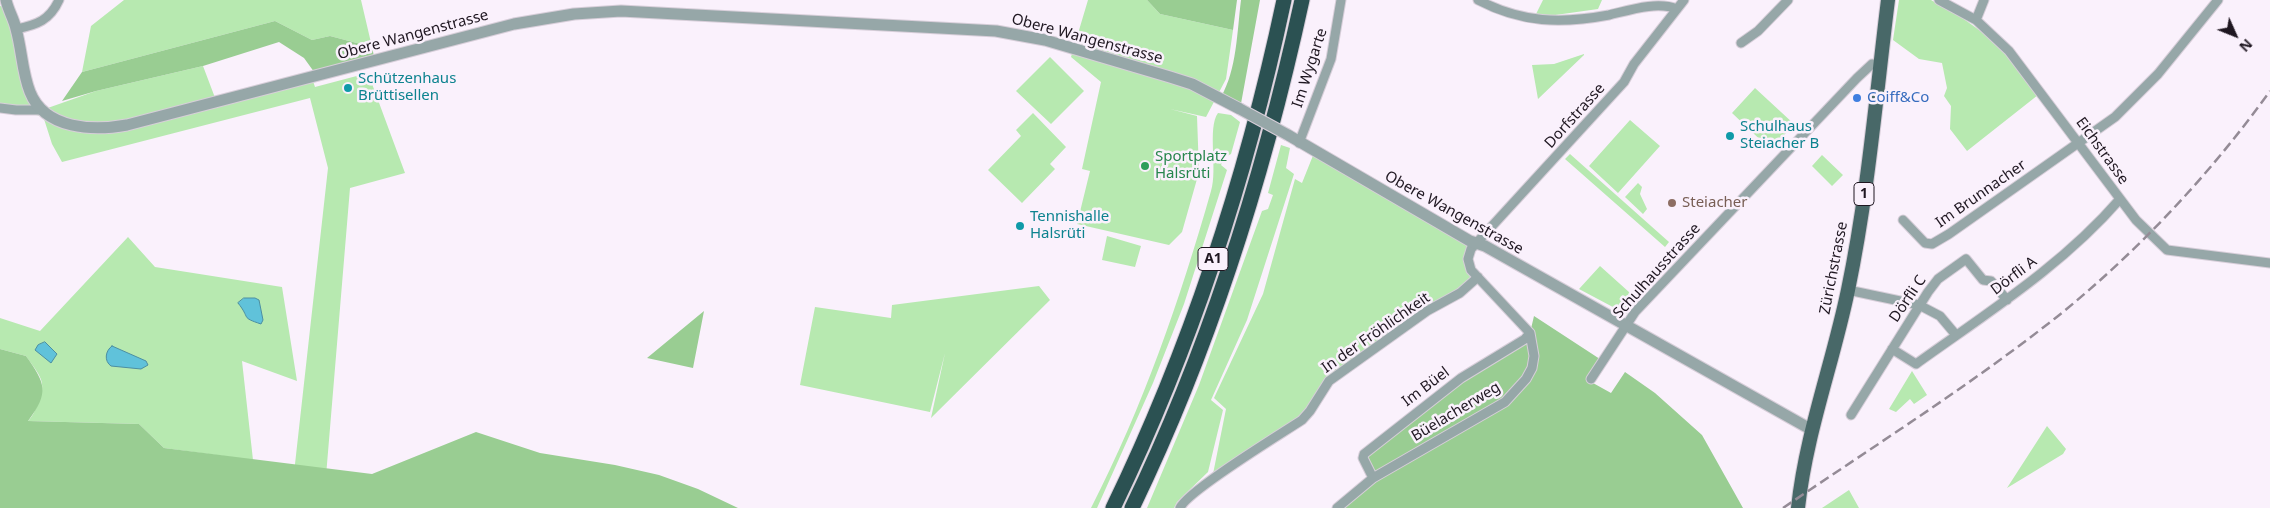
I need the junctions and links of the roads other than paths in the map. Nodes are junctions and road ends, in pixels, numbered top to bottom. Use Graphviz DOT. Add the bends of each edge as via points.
graph roads {
  1 [pos="6,0"];
  2 [pos="59,0"];
  3 [pos="1284,0"];
  4 [pos="1302,0"];
  5 [pos="1341,0"];
  6 [pos="1478,0"];
  7 [pos="1684,0"];
  8 [pos="1788,0"];
  9 [pos="1888,0"];
  10 [pos="1939,0"];
  11 [pos="1984,0"];
  12 [pos="2218,0"];
  13 [pos="1677,9"];
  14 [pos="1976,20"];
  15 [pos="16,29"];
  16 [pos="1742,43"];
  17 [pos="1880,64"];
  18 [pos="0,108"];
  19 [pos="42,110"];
  20 [pos="1299,143"];
  21 [pos="2078,143"];
  22 [pos="2120,199"];
  23 [pos="1903,220"];
  24 [pos="1476,243"];
  25 [pos="2270,263"];
  26 [pos="1478,277"];
  27 [pos="1848,290"];
  28 [pos="2007,300"];
  29 [pos="1919,305"];
  30 [pos="1625,326"];
  31 [pos="1530,333"];
  32 [pos="1956,335"];
  33 [pos="1892,349"];
  34 [pos="1591,379"];
  35 [pos="1852,415"];
  36 [pos="1812,430"];
  37 [pos="1373,478"];
  38 [pos="1113,508"];
  39 [pos="1132,508"];
  40 [pos="1180,508"];
  41 [pos="1337,508"];
  42 [pos="1798,508"];
  1 -- 15 [label="street"];
  2 -- 15 [label="street" via="42,22"];
  3 -- 38 [label="highway, A1" via="1251,134 1213,260 1156,411"];
  4 -- 39 [label="highway, A1" via="1264,157 1224,284 1173,417"];
  5 -- 20 [label="street, Im Wygarte" via="1331,59"];
  6 -- 13 [label="street" via="1516,17 1542,20 1591,17 1666,5"];
  7 -- 13 [label="street, Dorfstrasse"];
  8 -- 16 [label="street"];
  9 -- 17 [label="main road, Zürichstrasse / 1"];
  10 -- 14 [label="street, Eichstrasse"];
  11 -- 14 [label="street"];
  12 -- 21 [label="street, Im Brunnacher" via="2156,77 2115,117"];
  13 -- 24 [label="street, Dorfstrasse" via="1624,82"];
  14 -- 21 [label="street, Eichstrasse" via="2013,55"];
  15 -- 19 [label="street" via="30,92"];
  17 -- 27 [label="main road, Zürichstrasse / 1" via="1872,140"];
  17 -- 30 [label="street, Schulhausstrasse" via="1872,64 1857,78"];
  18 -- 19 [label="street"];
  19 -- 20 [label="street, Obere Wangenstrasse, bridge" via="78,127 108,129 514,24 566,15 621,11 852,22 1022,35 1192,84"];
  20 -- 24 [label="street, Obere Wangenstrasse"];
  21 -- 22 [label="street, Eichstrasse"];
  21 -- 23 [label="street, Im Brunnacher" via="1932,244 1925,244"];
  22 -- 25 [label="street, Eichstrasse" via="2167,250"];
  22 -- 28 [label="street, Dörfli A" via="2057,261"];
  24 -- 26 [label="street" via="1470,249 1468,259 1471,270"];
  24 -- 30 [label="street, Obere Wangenstrasse"];
  26 -- 31 [label="street"];
  26 -- 40 [label="street, In der Fröhlichkeit" via="1460,293 1427,312 1329,381 1302,420 1208,483 1182,502"];
  27 -- 29 [label="street"];
  27 -- 36 [label="main road, Zürichstrasse / 1"];
  28 -- 29 [label="street, Dörfli C" via="1991,281 1983,280 1966,259 1938,279"];
  28 -- 32 [label="street, Dörfli A"];
  29 -- 32 [label="street" via="1940,316"];
  29 -- 33 [label="street, Dörfli C"];
  30 -- 34 [label="street, Schulhausstrasse"];
  30 -- 36 [label="street, Obere Wangenstrasse"];
  31 -- 37 [label="street, Büelacherweg" via="1532,368 1517,391 1505,402"];
  31 -- 37 [label="street, Im Büel" via="1525,340 1456,381 1364,454 1362,458"];
  32 -- 33 [label="street, Dörfli A" via="1916,364"];
  33 -- 35 [label="street, Dörfli C"];
  36 -- 42 [label="main road, Zürichstrasse / 1"];
  37 -- 41 [label="street, Büelacherweg"];
}
